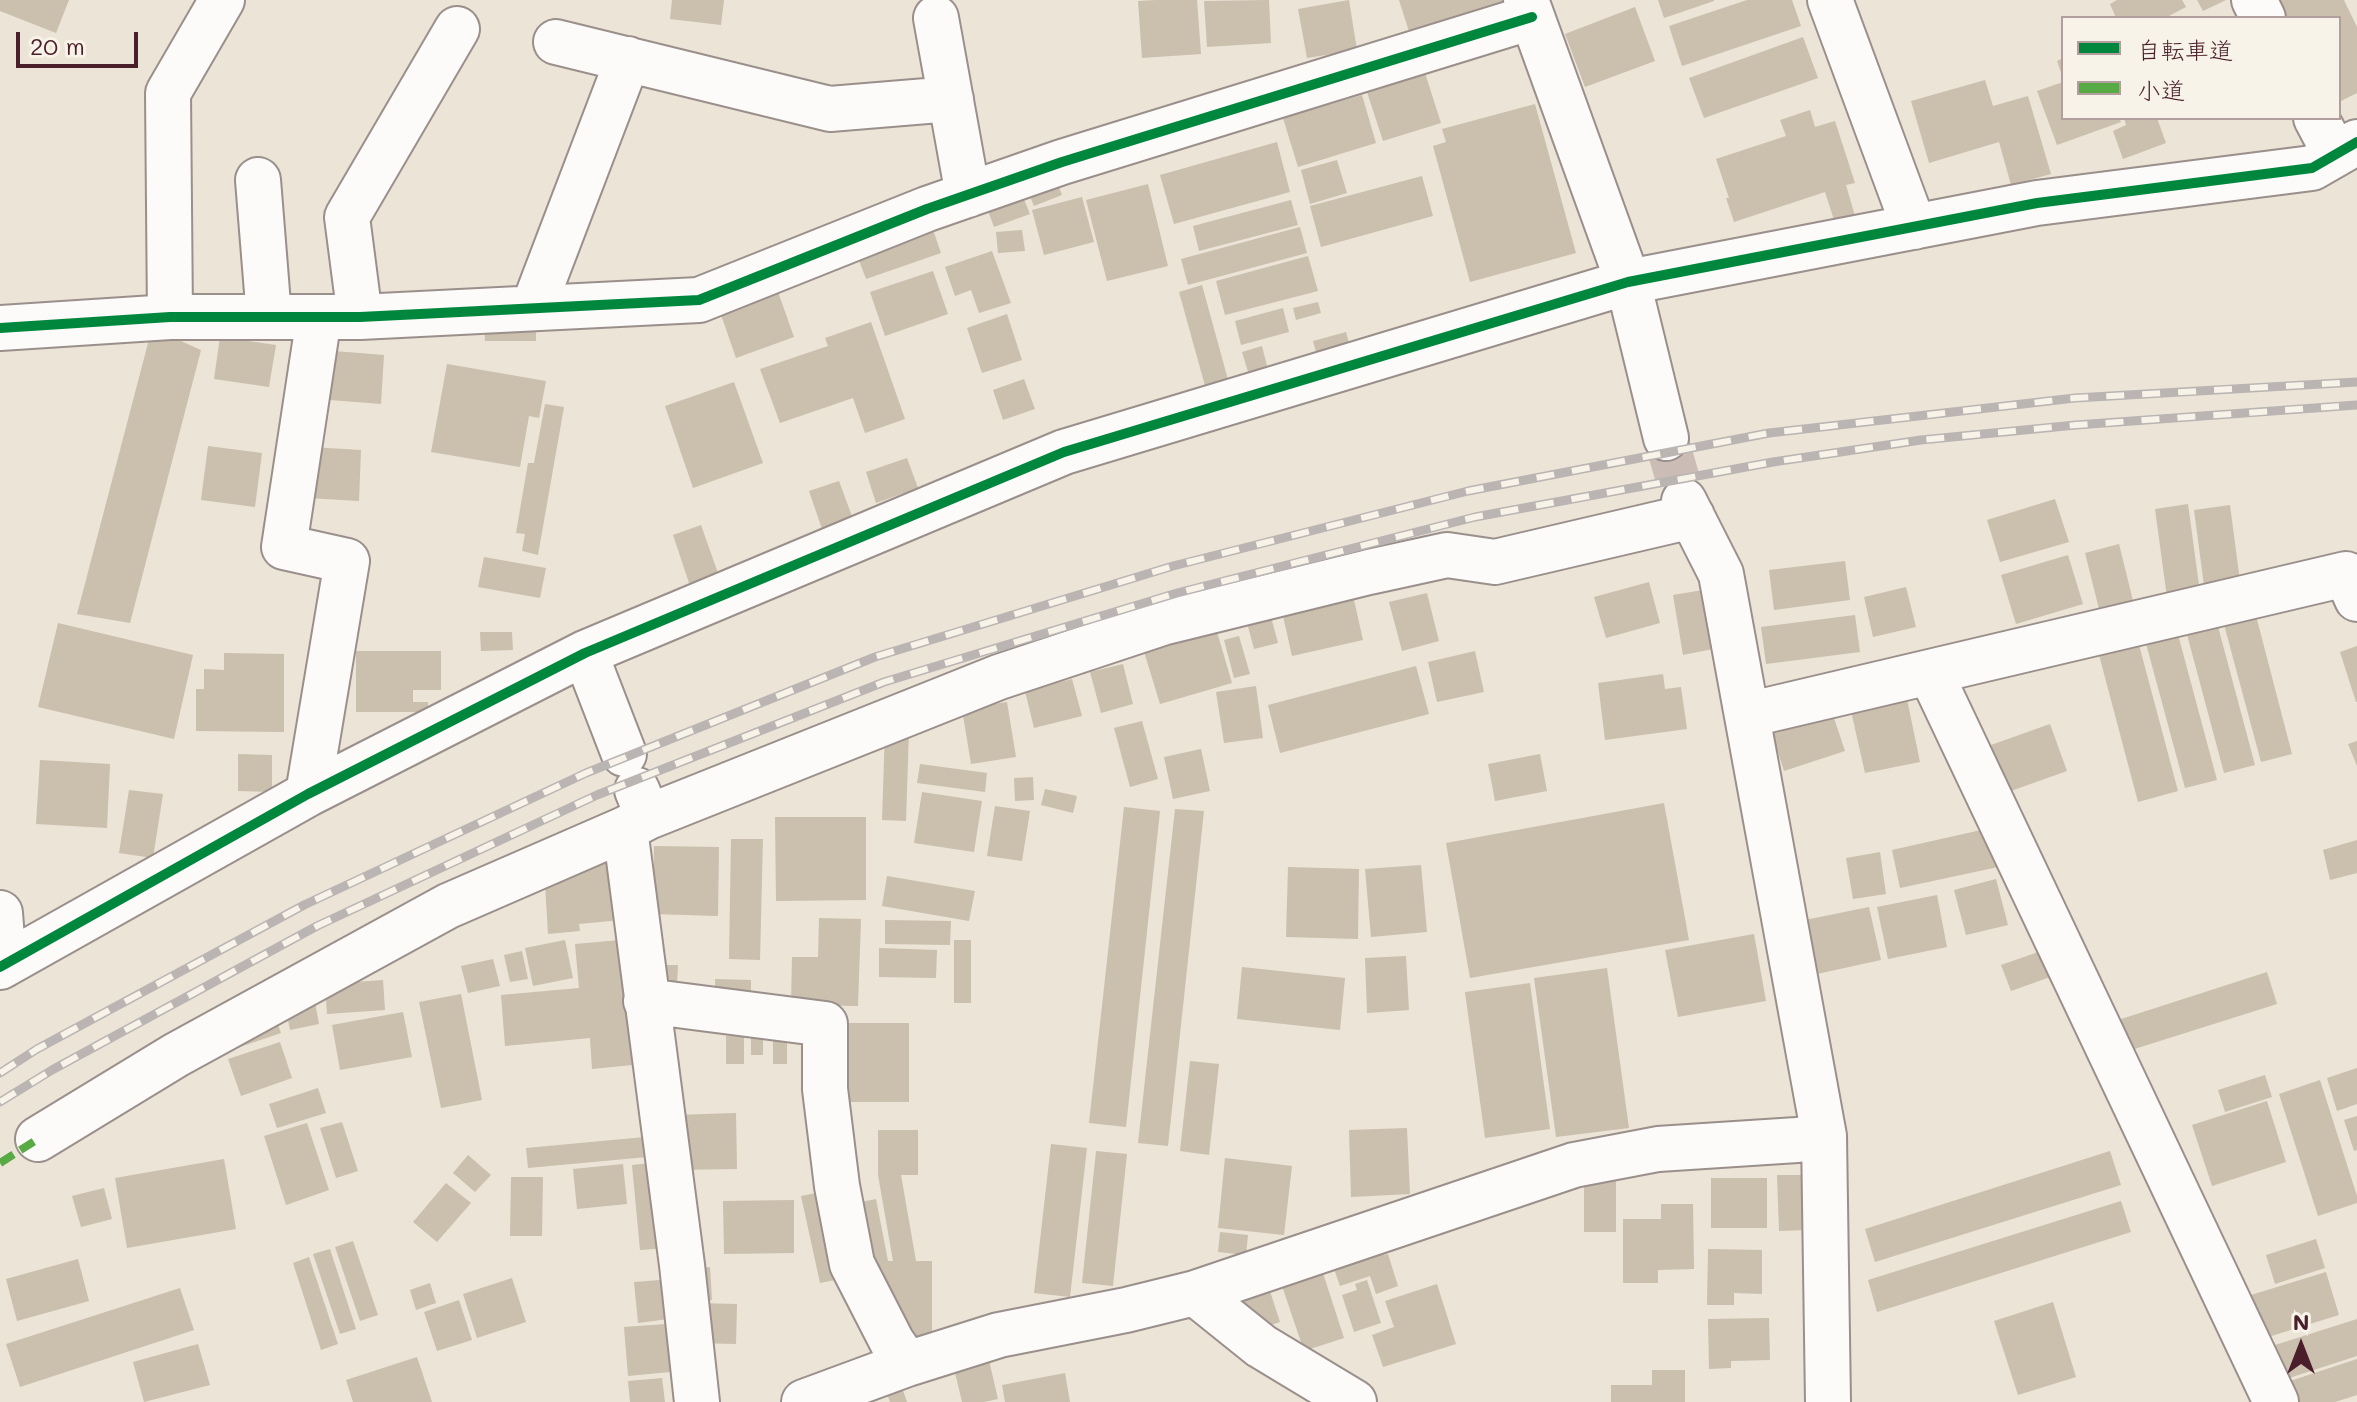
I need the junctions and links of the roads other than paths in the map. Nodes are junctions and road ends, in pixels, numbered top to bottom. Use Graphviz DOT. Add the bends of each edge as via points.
graph roads {
  1 [pos="222,0"];
  2 [pos="1830,0"];
  3 [pos="1529,8"];
  4 [pos="936,18"];
  5 [pos="457,29"];
  6 [pos="556,42"];
  7 [pos="628,59"];
  8 [pos="951,99"];
  9 [pos="2336,138"];
  10 [pos="258,180"];
  11 [pos="968,195"];
  12 [pos="1914,227"];
  13 [pos="1628,282"];
  14 [pos="533,308"];
  15 [pos="170,317"];
  16 [pos="269,317"];
  17 [pos="339,317"];
  18 [pos="0,328"];
  19 [pos="1666,438"];
  20 [pos="2357,599"];
  21 [pos="585,653"];
  22 [pos="1930,672"];
  23 [pos="1747,715"];
  24 [pos="308,794"];
  25 [pos="634,798"];
  26 [pos="0,913"];
  27 [pos="2,966"];
  28 [pos="646,1001"];
  29 [pos="1824,1136"];
  30 [pos="38,1139"];
  31 [pos="1195,1293"];
  32 [pos="907,1364"];
  33 [pos="697,1402"];
  34 [pos="804,1402"];
  35 [pos="1354,1402"];
  36 [pos="1828,1402"];
  37 [pos="2276,1402"];
  1 -- 15 [label="street" via="168,93"];
  2 -- 12 [label="street"];
  3 -- 11 [label="street"];
  3 -- 13 [label="street"];
  4 -- 8 [label="street"];
  5 -- 17 [label="street" via="347,217"];
  6 -- 7 [label="street"];
  7 -- 8 [label="street" via="830,109"];
  7 -- 14 [label="street"];
  8 -- 11 [label="street"];
  9 -- 12 [label="street" via="2312,168 2037,203"];
  10 -- 16 [label="street"];
  11 -- 14 [label="street" via="699,300"];
  12 -- 13 [label="street"];
  13 -- 19 [label="street"];
  13 -- 21 [label="street" via="1064,452"];
  14 -- 17 [label="street"];
  15 -- 16 [label="street"];
  15 -- 18 [label="street"];
  16 -- 17 [label="street"];
  17 -- 24 [label="street" via="284,547 347,561"];
  20 -- 22 [label="street" via="2346,574"];
  21 -- 24 [label="street"];
  21 -- 25 [label="street"];
  22 -- 23 [label="street"];
  22 -- 37 [label="street"];
  23 -- 25 [label="street" via="1721,574 1688,508 1495,562 1447,555 1162,623"];
  23 -- 29 [label="street"];
  24 -- 27 [label="street"];
  25 -- 28 [label="street"];
  25 -- 30 [label="street" via="176,1055"];
  26 -- 27 [label="street"];
  28 -- 32 [label="street" via="825,1024 825,1089 852,1264"];
  28 -- 33 [label="street"];
  29 -- 31 [label="street" via="1658,1149 1574,1165"];
  29 -- 36 [label="street"];
  31 -- 32 [label="street" via="999,1335"];
  31 -- 35 [label="street" via="1261,1346"];
  32 -- 34 [label="street"];
}
